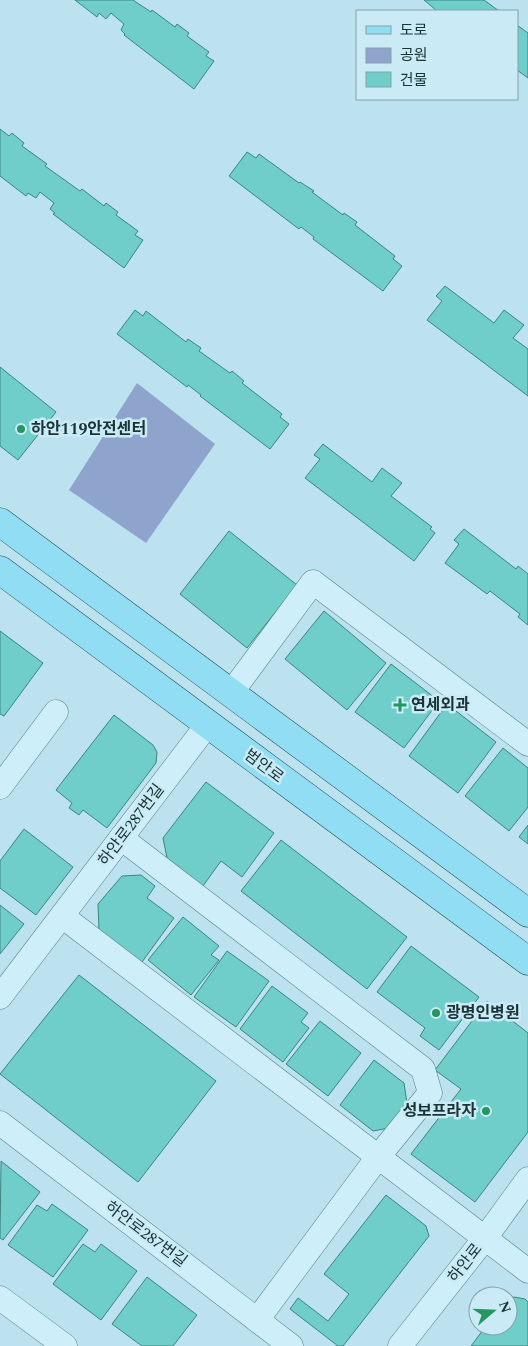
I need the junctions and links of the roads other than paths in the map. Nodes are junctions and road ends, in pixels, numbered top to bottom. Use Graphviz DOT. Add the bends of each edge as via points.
graph roads {
  1 [pos="0,522"];
  2 [pos="0,570"];
  3 [pos="231,693"];
  4 [pos="56,712"];
  5 [pos="208,724"];
  6 [pos="528,744"];
  7 [pos="0,787"];
  8 [pos="121,838"];
  9 [pos="528,913"];
  10 [pos="62,916"];
  11 [pos="528,962"];
  12 [pos="0,997"];
  13 [pos="0,1123"];
  14 [pos="378,1157"];
  15 [pos="528,1179"];
  16 [pos="485,1238"];
  17 [pos="528,1271"];
  18 [pos="0,1298"];
  19 [pos="257,1320"];
  20 [pos="65,1346"];
  21 [pos="291,1346"];
  22 [pos="400,1346"];
  1 -- 3 [label="main road"];
  2 -- 5 [label="main road, 범안로"];
  3 -- 6 [label="street" via="313,582"];
  3 -- 9 [label="main road"];
  4 -- 7 [label="street"];
  5 -- 8 [label="street, 하안로287번길"];
  5 -- 11 [label="main road, 범안로"];
  8 -- 10 [label="street, 하안로287번길"];
  8 -- 14 [label="street" via="423,1069 430,1093"];
  10 -- 12 [label="street, 하안로287번길"];
  10 -- 14 [label="street"];
  13 -- 19 [label="street, 하안로287번길"];
  14 -- 16 [label="street"];
  14 -- 19 [label="street"];
  15 -- 16 [label="street, 하안로"];
  16 -- 17 [label="street"];
  16 -- 22 [label="street, 하안로"];
  18 -- 20 [label="street"];
  19 -- 21 [label="street, 하안로287번길"];
}
